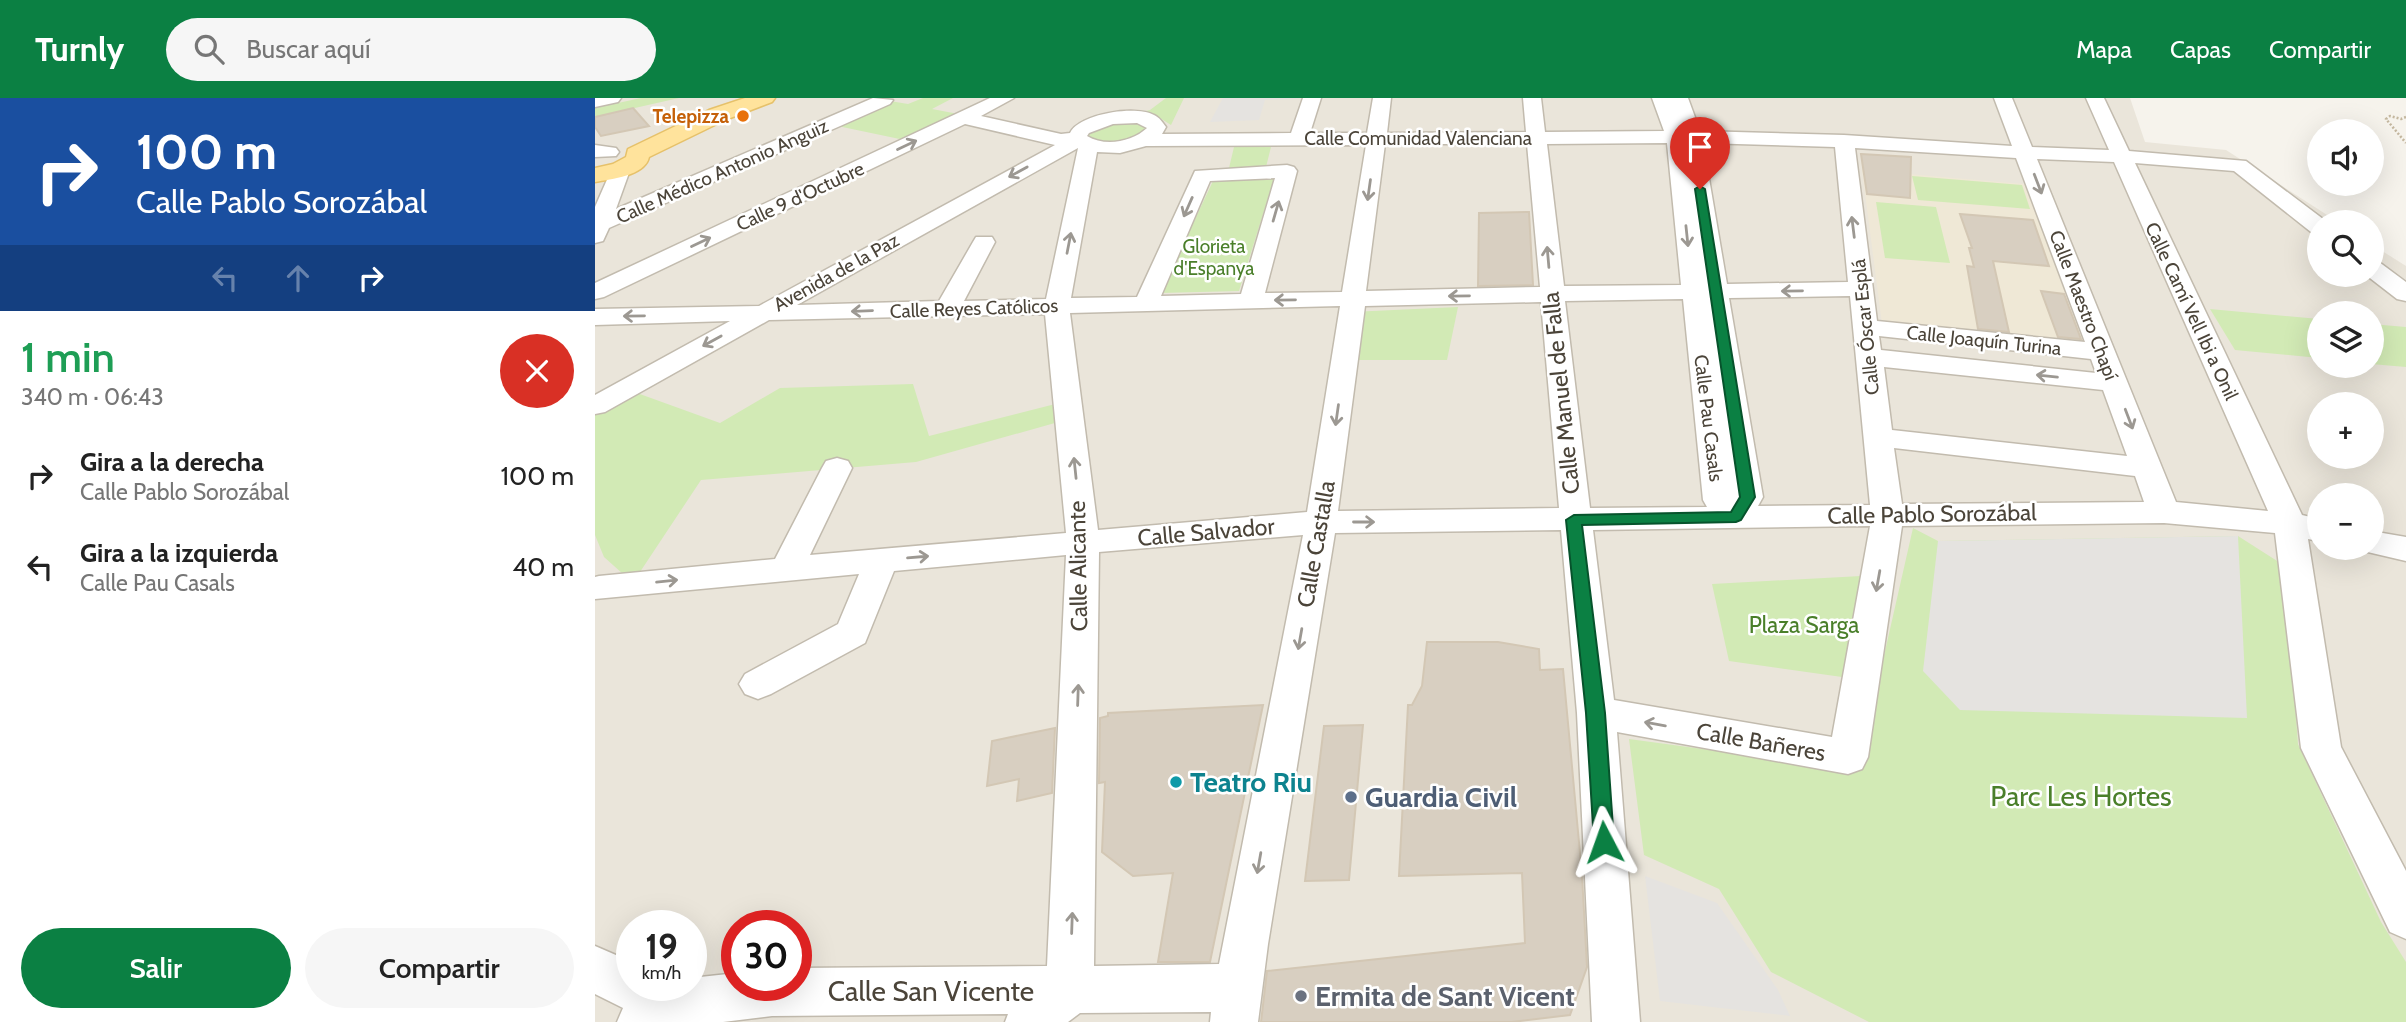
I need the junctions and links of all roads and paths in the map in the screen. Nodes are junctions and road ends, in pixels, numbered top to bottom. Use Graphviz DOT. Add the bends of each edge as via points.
graph roads {
  1 [pos="613,98"];
  2 [pos="745,98"];
  3 [pos="765,98"];
  4 [pos="1005,98"];
  5 [pos="1157,98"];
  6 [pos="1312,98"];
  7 [pos="1382,98"];
  8 [pos="1532,98"];
  9 [pos="1661,98"];
  10 [pos="1679,98"];
  11 [pos="2003,98"];
  12 [pos="2095,98"];
  13 [pos="879,99"];
  14 [pos="595,102"];
  15 [pos="1124,116"];
  16 [pos="2406,117"];
  17 [pos="964,118"];
  18 [pos="1084,132"];
  19 [pos="1537,137"];
  20 [pos="1684,137"];
  21 [pos="1376,138"];
  22 [pos="1299,139"];
  23 [pos="1145,140"];
  24 [pos="1844,141"];
  25 [pos="2406,143"];
  26 [pos="2026,153"];
  27 [pos="2121,156"];
  28 [pos="608,163"];
  29 [pos="2307,218"];
  30 [pos="596,229"];
  31 [pos="984,242"];
  32 [pos="2384,277"];
  33 [pos="1861,289"];
  34 [pos="595,292"];
  35 [pos="1703,292"];
  36 [pos="1551,294"];
  37 [pos="2406,294"];
  38 [pos="1353,298"];
  39 [pos="1251,300"];
  40 [pos="1146,303"];
  41 [pos="1057,305"];
  42 [pos="948,309"];
  43 [pos="760,314"];
  44 [pos="595,317"];
  45 [pos="1865,327"];
  46 [pos="2103,352"];
  47 [pos="1868,356"];
  48 [pos="2115,383"];
  49 [pos="595,406"];
  50 [pos="1877,437"];
  51 [pos="837,468"];
  52 [pos="2148,468"];
  53 [pos="2164,512"];
  54 [pos="1887,513"];
  55 [pos="1736,517"];
  56 [pos="1574,520"];
  57 [pos="1321,522"];
  58 [pos="2304,527"];
  59 [pos="1083,542"];
  60 [pos="2384,545"];
  61 [pos="2406,549"];
  62 [pos="881,560"];
  63 [pos="786,569"];
  64 [pos="596,585"];
  65 [pos="758,684"];
  66 [pos="1596,713"];
  67 [pos="2406,917"];
  68 [pos="595,969"];
  69 [pos="1070,991"];
  70 [pos="1236,1005"];
  71 [pos="662,1016"];
  72 [pos="1029,1022"];
  73 [pos="1616,1022"];
  1 -- 14 [label="street"];
  2 -- 28 [label="main road" via="712,109"];
  3 -- 28 [label="main road"];
  4 -- 17 [label="street, Calle 9 d'Octubre"];
  5 -- 15 [label="street"];
  6 -- 22 [label="street"];
  7 -- 21 [label="street, Calle Castalla"];
  8 -- 19 [label="street, Calle Manuel de Falla"];
  9 -- 20 [label="street, Calle Pau Casals"];
  10 -- 20 [label="street, Calle Pau Casals"];
  11 -- 26 [label="street, Calle Maestro Chapí"];
  12 -- 27 [label="street, Calle Camí Vell Ibi a Onil"];
  13 -- 30 [label="street, Calle Médico Antonio Anguiz"];
  15 -- 18 [label="street"];
  15 -- 23 [label="street" via="1155,123 1155,133"];
  16 -- 25 [label="path" via="2386,119"];
  17 -- 18 [label="street" via="1061,140"];
  34 -- 17 [label="street, Calle 9 d'Octubre, one-way"];
  18 -- 23 [label="street, Calle Comunidad Valenciana" via="1119,147"];
  41 -- 18 [label="street, Calle Alicante, one-way"];
  18 -- 43 [label="street, Avenida de la Paz, one-way"];
  19 -- 20 [label="street, Calle Comunidad Valenciana"];
  19 -- 21 [label="street, Calle Comunidad Valenciana"];
  36 -- 19 [label="street, Calle Manuel de Falla, one-way"];
  20 -- 24 [label="street, Calle Comunidad Valenciana"];
  20 -- 35 [label="street, Calle Pau Casals"];
  21 -- 22 [label="street, Calle Comunidad Valenciana"];
  21 -- 38 [label="street, Calle Castalla, one-way"];
  22 -- 23 [label="street, Calle Comunidad Valenciana"];
  24 -- 26 [label="street, Calle Comunidad Valenciana"];
  33 -- 24 [label="street, Calle Óscar Esplá, one-way"];
  26 -- 27 [label="street, Calle Comunidad Valenciana"];
  26 -- 46 [label="street, Calle Maestro Chapí, one-way"];
  27 -- 29 [label="street, Calle Comunidad Valenciana" via="2239,165"];
  27 -- 58 [label="street, Calle Camí Vell Ibi a Onil"];
  28 -- 30 [label="street"];
  31 -- 42 [label="street"];
  32 -- 37 [label="street"];
  33 -- 35 [label="street, Calle Reyes Católicos, one-way"];
  33 -- 45 [label="street, Calle Óscar Esplá"];
  35 -- 36 [label="street, Calle Reyes Católicos"];
  35 -- 55 [label="street, Calle Pau Casals" via="1719,500"];
  36 -- 38 [label="street, Calle Reyes Católicos, one-way"];
  36 -- 56 [label="street, Calle Manuel de Falla"];
  38 -- 39 [label="street, Calle Reyes Católicos, one-way"];
  38 -- 57 [label="street, Calle Castalla, one-way"];
  39 -- 40 [label="street, Calle Reyes Católicos"];
  39 -- 40 [label="street, one-way" via="1287,171 1202,175"];
  40 -- 41 [label="street, Calle Reyes Católicos"];
  41 -- 42 [label="street, Calle Reyes Católicos"];
  59 -- 41 [label="street, Calle Alicante, one-way"];
  42 -- 43 [label="street, Calle Reyes Católicos, one-way"];
  43 -- 44 [label="street, Calle Reyes Católicos, one-way"];
  43 -- 49 [label="street, Avenida de la Paz, one-way"];
  45 -- 46 [label="street, Calle Joaquín Turina"];
  45 -- 47 [label="street, Calle Óscar Esplá"];
  46 -- 48 [label="street, Calle Maestro Chapí"];
  48 -- 47 [label="street, one-way"];
  47 -- 50 [label="street, Calle Óscar Esplá"];
  48 -- 52 [label="street, Calle Maestro Chapí, one-way"];
  50 -- 52 [label="street"];
  50 -- 54 [label="street, Calle Óscar Esplá"];
  51 -- 63 [label="street"];
  52 -- 53 [label="street, Calle Maestro Chapí"];
  53 -- 54 [label="street, Calle Pablo Sorozábal"];
  53 -- 58 [label="street, Calle Pablo Sorozábal"];
  54 -- 55 [label="street, Calle Pablo Sorozábal"];
  54 -- 66 [label="street, Calle Bañeres, one-way" via="1848,757"];
  55 -- 56 [label="street, Calle Pablo Sorozábal"];
  57 -- 56 [label="street, Calle Salvador, one-way"];
  56 -- 66 [label="street, Calle Manuel de Falla"];
  57 -- 59 [label="street, Calle Salvador"];
  57 -- 70 [label="street, Calle Castalla, one-way"];
  58 -- 67 [label="street, Calle Camí Vell Ibi a Onil" via="2321,748"];
  62 -- 59 [label="street, Calle Salvador, one-way"];
  69 -- 59 [label="street, Calle Alicante, one-way"];
  60 -- 61 [label="street"];
  62 -- 63 [label="street, Calle Salvador"];
  62 -- 65 [label="street" via="852,633"];
  64 -- 63 [label="street, Calle Salvador, one-way"];
  66 -- 73 [label="street, Calle Manuel de Falla"];
  68 -- 71 [label="street"];
  69 -- 70 [label="street, Calle San Vicente"];
  69 -- 71 [label="street, Calle San Vicente" via="772,992"];
  69 -- 72 [label="street"];
}
